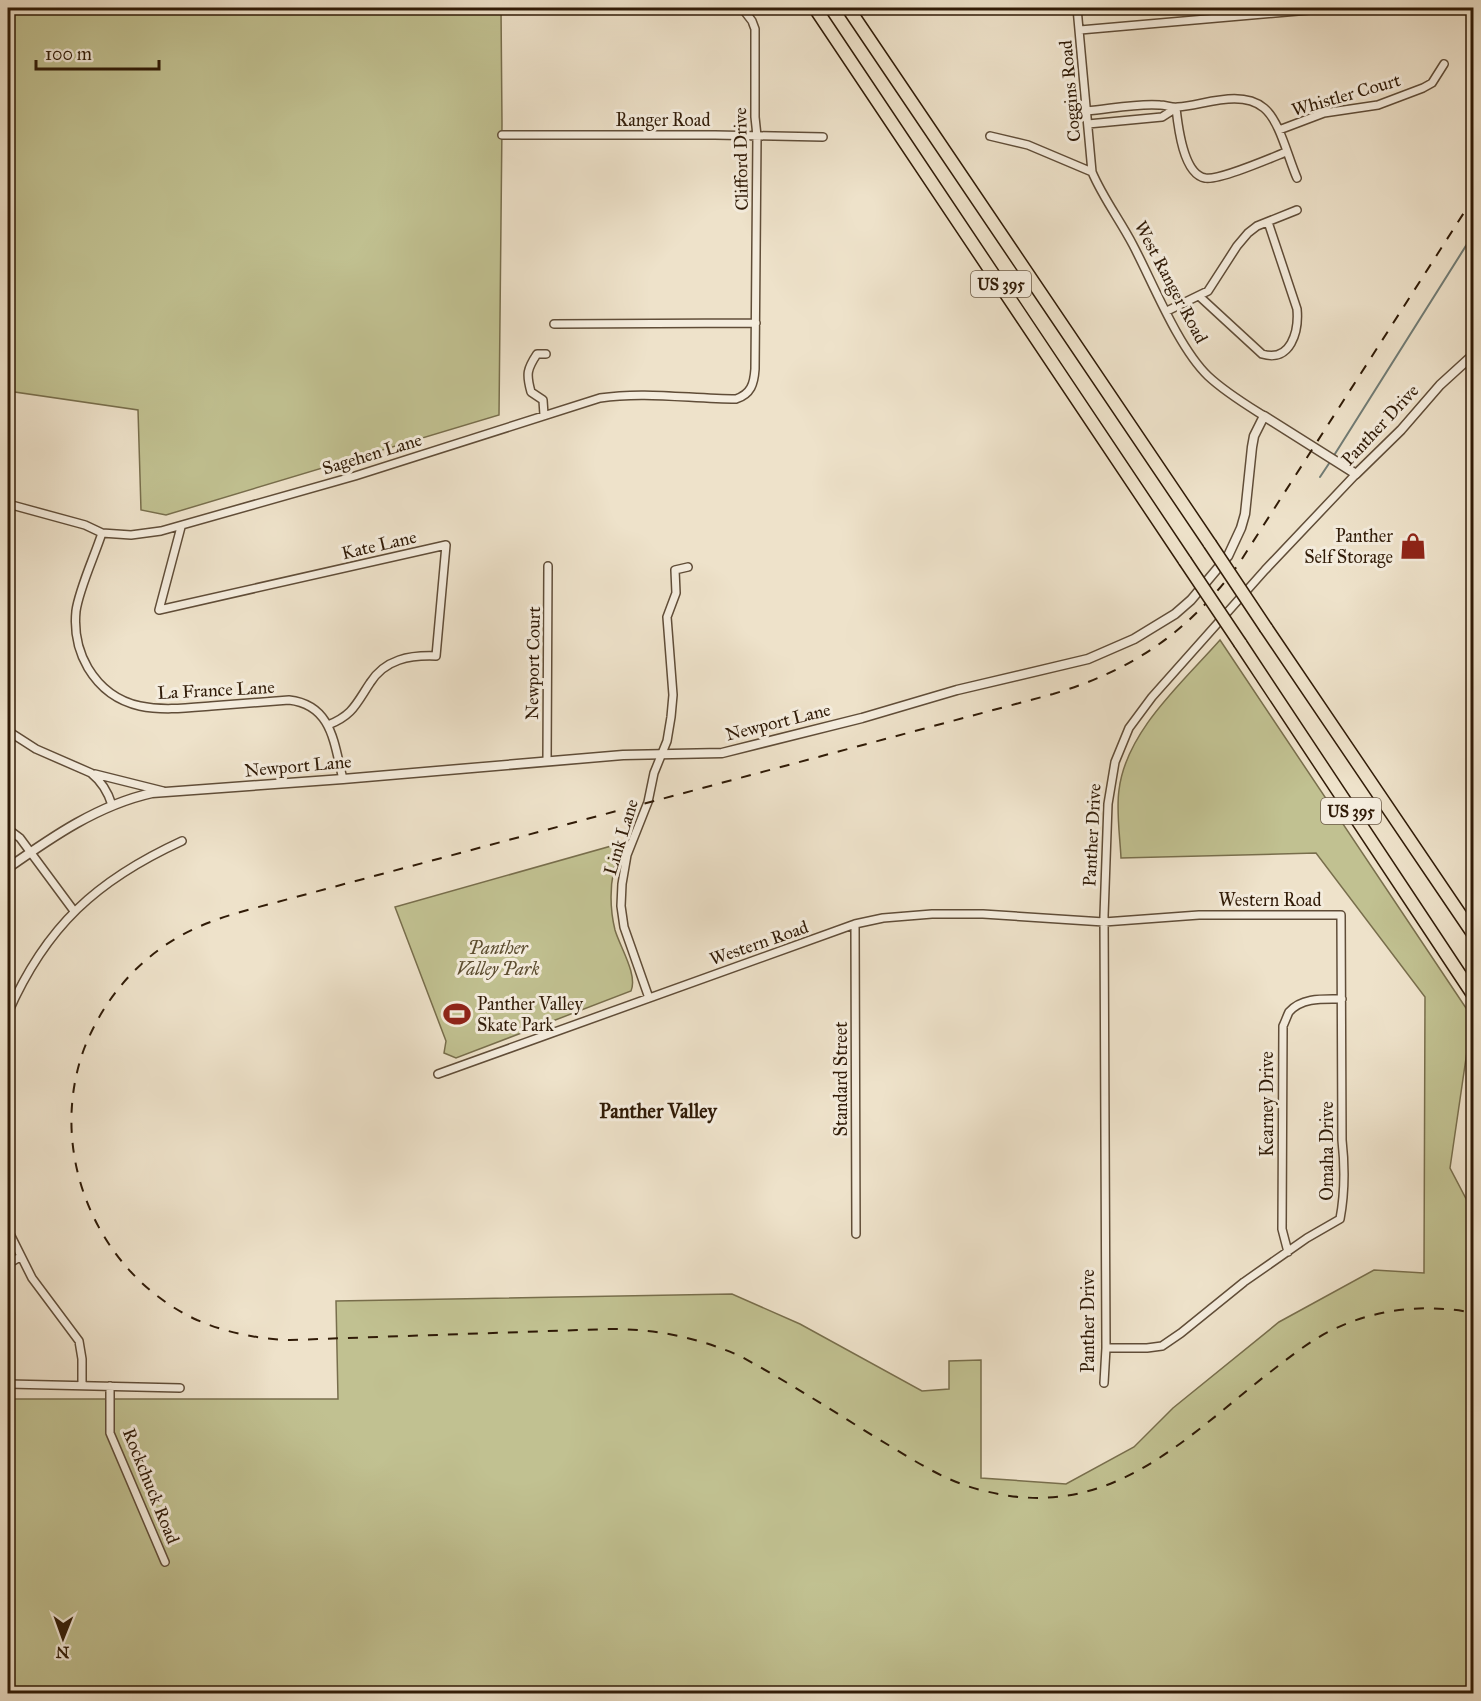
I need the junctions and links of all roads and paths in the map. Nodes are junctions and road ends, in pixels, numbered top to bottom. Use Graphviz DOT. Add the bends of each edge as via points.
graph roads {
  1 [pos="732,8"];
  2 [pos="815,8"];
  3 [pos="848,8"];
  4 [pos="1077,8"];
  5 [pos="1333,8"];
  6 [pos="1080,30"];
  7 [pos="1444,63"];
  8 [pos="1176,108"];
  9 [pos="1087,111"];
  10 [pos="1088,124"];
  11 [pos="1279,130"];
  12 [pos="502,135"];
  13 [pos="757,136"];
  14 [pos="990,136"];
  15 [pos="823,137"];
  16 [pos="1286,152"];
  17 [pos="1092,172"];
  18 [pos="1297,178"];
  19 [pos="1297,210"];
  20 [pos="1268,222"];
  21 [pos="1199,297"];
  22 [pos="1167,311"];
  23 [pos="756,323"];
  24 [pos="554,324"];
  25 [pos="546,354"];
  26 [pos="1473,354"];
  27 [pos="747,395"];
  28 [pos="544,415"];
  29 [pos="1264,416"];
  30 [pos="1356,474"];
  31 [pos="8,504"];
  32 [pos="181,527"];
  33 [pos="102,533"];
  34 [pos="548,566"];
  35 [pos="688,567"];
  36 [pos="328,724"];
  37 [pos="8,731"];
  38 [pos="660,754"];
  39 [pos="547,761"];
  40 [pos="91,773"];
  41 [pos="343,779"];
  42 [pos="165,791"];
  43 [pos="112,805"];
  44 [pos="8,829"];
  45 [pos="182,841"];
  46 [pos="29,853"];
  47 [pos="8,868"];
  48 [pos="74,911"];
  49 [pos="1341,915"];
  50 [pos="1104,921"];
  51 [pos="855,924"];
  52 [pos="1473,935"];
  53 [pos="1473,996"];
  54 [pos="649,998"];
  55 [pos="1342,999"];
  56 [pos="8,1013"];
  57 [pos="438,1074"];
  58 [pos="8,1230"];
  59 [pos="856,1234"];
  60 [pos="1288,1252"];
  61 [pos="20,1257"];
  62 [pos="8,1264"];
  63 [pos="1106,1348"];
  64 [pos="1104,1383"];
  65 [pos="8,1384"];
  66 [pos="82,1385"];
  67 [pos="110,1386"];
  68 [pos="180,1388"];
  69 [pos="165,1562"];
  1 -- 13 [label="street, Clifford Drive" via="742,8 755,29"];
  2 -- 53 [label="highway, US 395, bridge"];
  3 -- 52 [label="highway, US 395, bridge"];
  4 -- 6 [label="street, Coggins Road"];
  5 -- 6 [label="street"];
  6 -- 9 [label="street, Coggins Road"];
  7 -- 11 [label="street, Whistler Court" via="1432,83 1423,88 1378,105 1324,113"];
  8 -- 9 [label="street" via="1160,105"];
  8 -- 10 [label="street" via="1162,117"];
  8 -- 11 [label="street" via="1215,101 1249,101 1263,107"];
  8 -- 16 [label="street" via="1181,141 1191,168 1199,176 1214,179"];
  9 -- 10 [label="street, Coggins Road"];
  10 -- 17 [label="street, Coggins Road"];
  11 -- 16 [label="street"];
  12 -- 13 [label="street, Ranger Road"];
  13 -- 15 [label="street, Ranger Road"];
  13 -- 23 [label="street, Clifford Drive"];
  14 -- 17 [label="street" via="1028,145"];
  16 -- 18 [label="street"];
  17 -- 22 [label="street, West Ranger Road"];
  19 -- 20 [label="street"];
  20 -- 21 [label="street" via="1248,233 1208,291"];
  20 -- 21 [label="street" via="1297,309 1298,321 1291,344 1270,357 1262,354"];
  21 -- 22 [label="street"];
  22 -- 29 [label="street, West Ranger Road" via="1183,343 1207,375"];
  23 -- 24 [label="street"];
  23 -- 27 [label="street, Clifford Drive" via="755,375"];
  25 -- 28 [label="street" via="537,354 527,377 531,392 543,400"];
  26 -- 30 [label="street, Panther Drive"];
  27 -- 28 [label="street, Sagehen Lane" via="736,399 615,395"];
  28 -- 32 [label="street, Sagehen Lane"];
  29 -- 30 [label="street, West Ranger Road"];
  29 -- 38 [label="street, Newport Lane" via="1254,436 1245,514 1228,556 1191,600 1152,629 1080,662 957,690 792,737 722,753"];
  30 -- 50 [label="street, Panther Drive" via="1265,570 1142,708 1129,728 1109,788"];
  31 -- 33 [label="street, Sagehen Lane"];
  32 -- 33 [label="street, Sagehen Lane" via="131,535"];
  32 -- 36 [label="street, Kate Lane" via="159,610 446,544 436,656 405,657 384,667 369,683 355,708"];
  33 -- 36 [label="street, La France Lane" via="75,622 85,663 108,691 132,705 158,710 297,701 314,709"];
  34 -- 39 [label="street, Newport Court"];
  35 -- 38 [label="street, Link Lane" via="675,570 676,593 667,617 673,695 667,741"];
  36 -- 41 [label="street"];
  37 -- 40 [label="street" via="36,749"];
  38 -- 39 [label="street, Newport Lane"];
  38 -- 54 [label="street, Link Lane" via="648,802 627,855 621,894 624,927"];
  39 -- 41 [label="street, Newport Lane"];
  40 -- 42 [label="street"];
  40 -- 43 [label="street" via="98,778"];
  41 -- 42 [label="street, Newport Lane"];
  42 -- 43 [label="street, Newport Lane"];
  43 -- 46 [label="street, Newport Lane"];
  44 -- 46 [label="street" via="20,838"];
  45 -- 48 [label="street" via="130,867"];
  46 -- 47 [label="street, Newport Lane"];
  46 -- 48 [label="street"];
  48 -- 56 [label="street" via="33,962"];
  49 -- 50 [label="street, Western Road" via="1198,915"];
  49 -- 55 [label="street, Omaha Drive"];
  50 -- 51 [label="street, Western Road" via="932,914"];
  50 -- 63 [label="street, Panther Drive"];
  51 -- 54 [label="street, Western Road"];
  51 -- 59 [label="street, Standard Street"];
  54 -- 57 [label="street, Western Road"];
  55 -- 60 [label="street, Omaha Drive" via="1345,1165 1340,1219"];
  55 -- 60 [label="street, Kearney Drive" via="1313,999 1301,1004 1289,1012 1283,1026 1282,1229"];
  58 -- 61 [label="street"];
  60 -- 63 [label="street, Omaha Drive" via="1162,1346"];
  61 -- 62 [label="street"];
  61 -- 66 [label="street" via="79,1341"];
  63 -- 64 [label="street, Panther Drive"];
  65 -- 66 [label="street"];
  66 -- 67 [label="street"];
  67 -- 68 [label="street"];
  67 -- 69 [label="street, Rockchuck Road" via="110,1432"];
}
